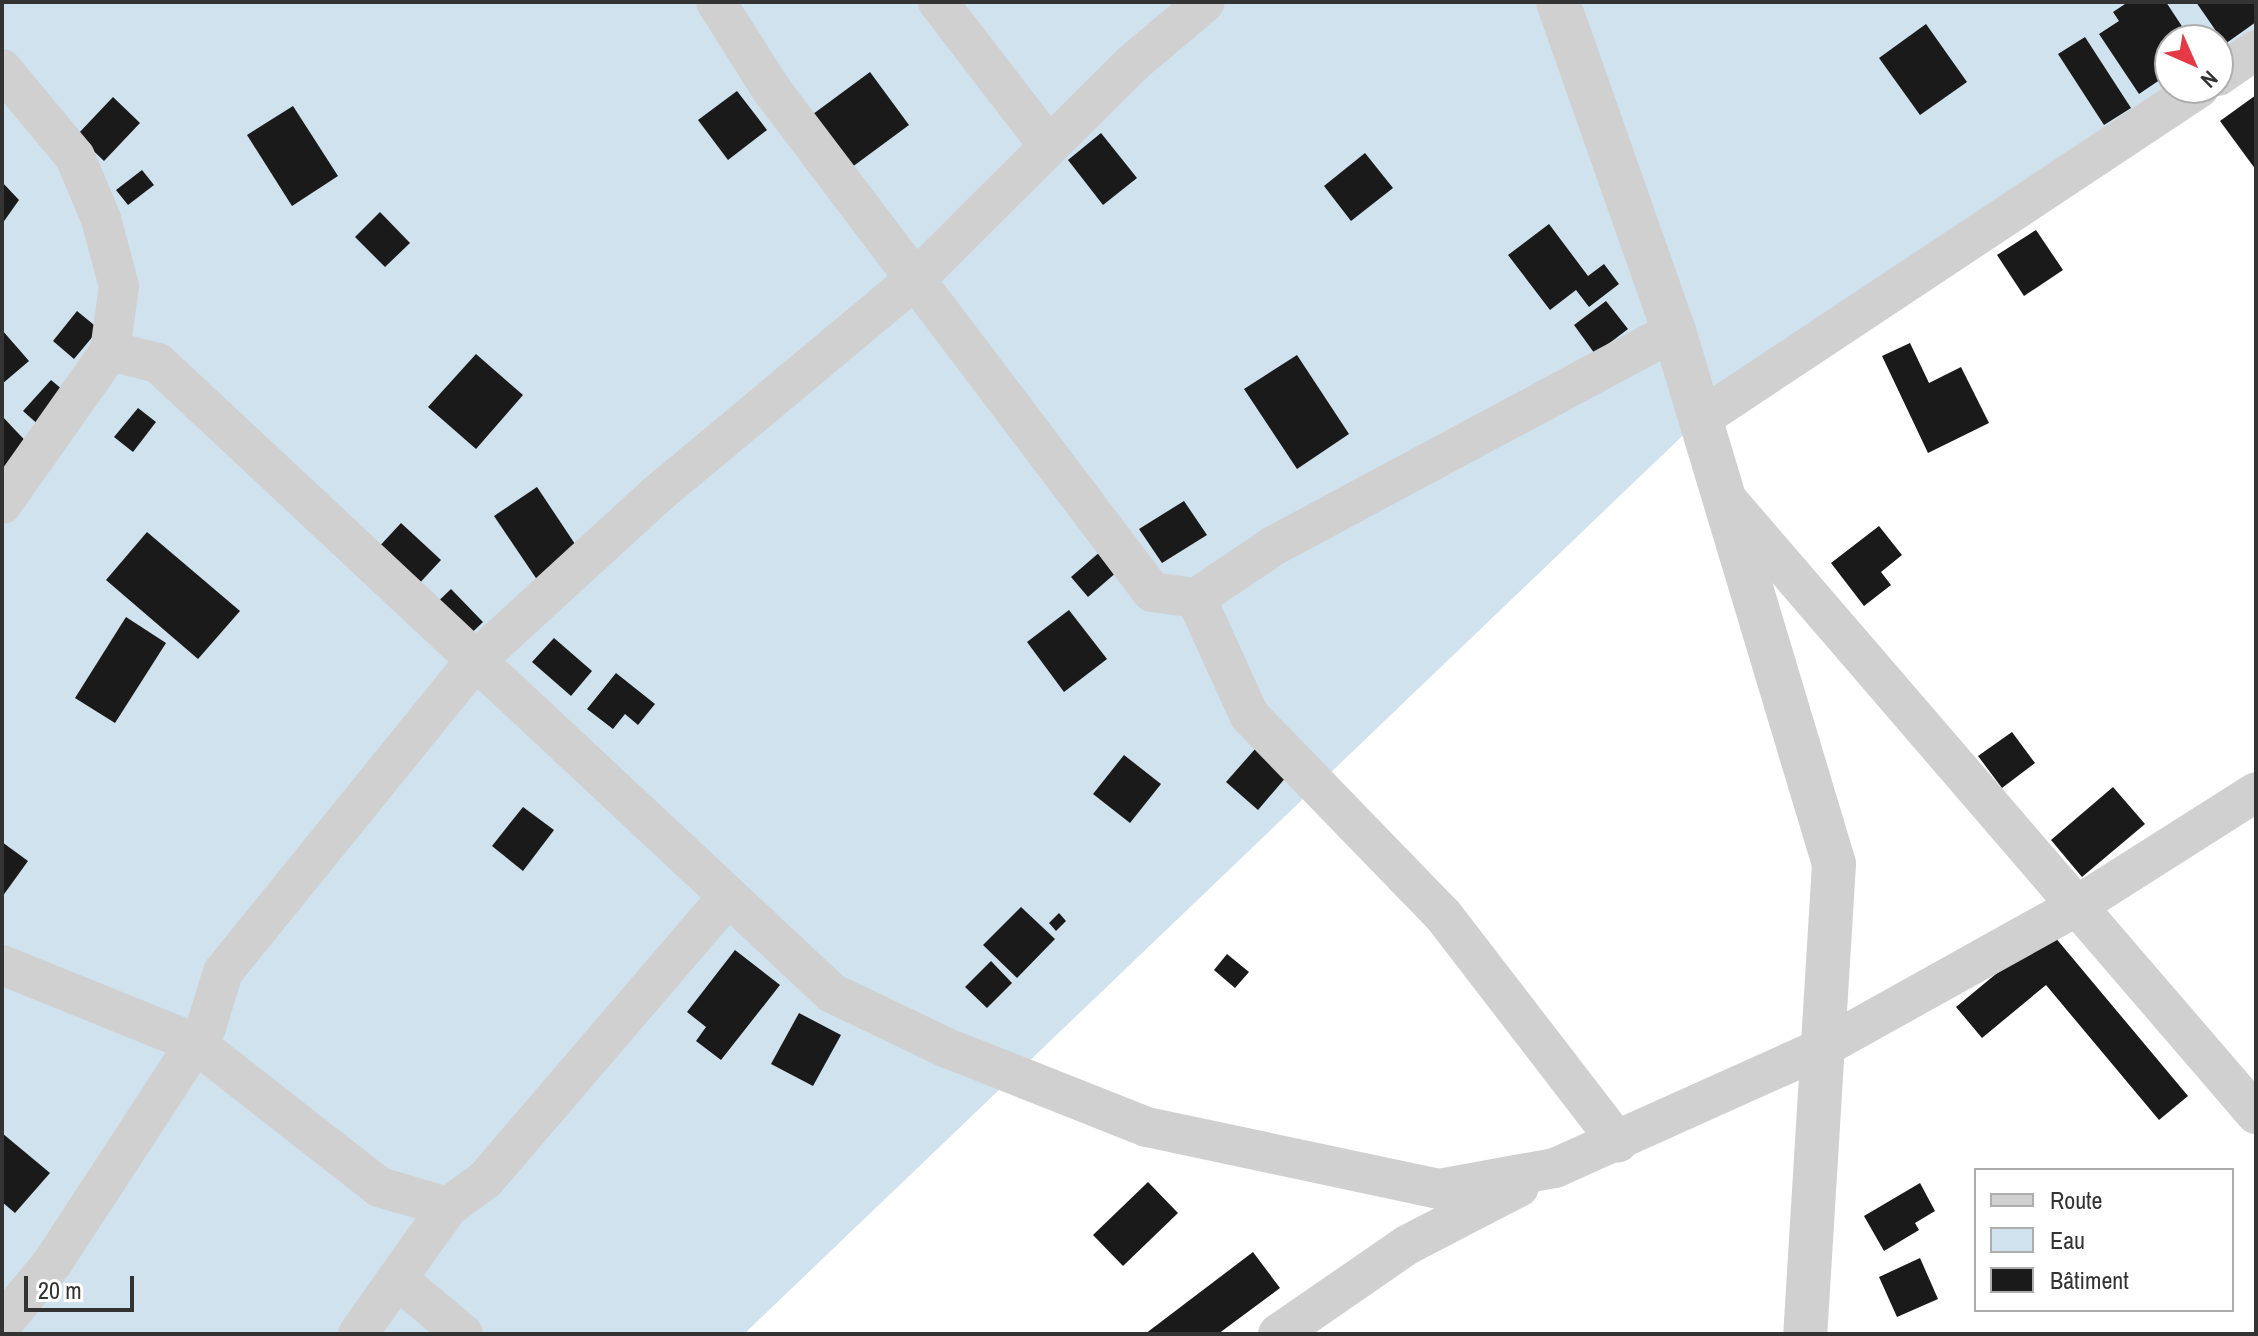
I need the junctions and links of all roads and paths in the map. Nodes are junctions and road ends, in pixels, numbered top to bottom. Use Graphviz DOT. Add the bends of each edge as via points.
graph roads {
  1 [pos="938,2"];
  2 [pos="1205,2"];
  3 [pos="1558,2"];
  4 [pos="733,9"];
  5 [pos="2256,50"];
  6 [pos="2234,65"];
  7 [pos="2,69"];
  8 [pos="2175,104"];
  9 [pos="1049,146"];
  10 [pos="917,278"];
  11 [pos="1674,331"];
  12 [pos="110,351"];
  13 [pos="1700,419"];
  14 [pos="1723,495"];
  15 [pos="2,504"];
  16 [pos="1196,598"];
  17 [pos="473,663"];
  18 [pos="2256,792"];
  19 [pos="727,898"];
  20 [pos="2075,907"];
  21 [pos="2,965"];
  22 [pos="195,1043"];
  23 [pos="1822,1048"];
  24 [pos="2256,1114"];
  25 [pos="1618,1142"];
  26 [pos="1555,1168"];
  27 [pos="448,1207"];
  28 [pos="397,1279"];
  29 [pos="2,1324"];
  30 [pos="358,1334"];
  31 [pos="463,1334"];
  32 [pos="1278,1334"];
  33 [pos="1805,1334"];
  1 -- 9 [label="street"];
  2 -- 9 [label="street"];
  3 -- 11 [label="street"];
  4 -- 10 [label="street"];
  5 -- 6 [label="street"];
  7 -- 12 [label="street" via="75,157 101,219 119,286"];
  8 -- 13 [label="street"];
  9 -- 10 [label="street"];
  10 -- 16 [label="street" via="1152,592"];
  10 -- 17 [label="street" via="655,496"];
  11 -- 13 [label="street"];
  11 -- 16 [label="street" via="1275,545"];
  12 -- 15 [label="street"];
  12 -- 17 [label="street" via="158,363"];
  13 -- 14 [label="street"];
  14 -- 20 [label="street"];
  14 -- 23 [label="street" via="1834,864"];
  16 -- 25 [label="street" via="1249,715 1443,915"];
  17 -- 19 [label="street"];
  17 -- 22 [label="street" via="223,972"];
  18 -- 20 [label="street"];
  19 -- 26 [label="street" via="832,993 947,1048 1147,1127 1439,1189"];
  19 -- 27 [label="street" via="485,1180"];
  20 -- 23 [label="street"];
  20 -- 24 [label="street"];
  21 -- 22 [label="street"];
  22 -- 27 [label="street" via="379,1187"];
  22 -- 29 [label="street" via="53,1262"];
  23 -- 25 [label="street"];
  23 -- 33 [label="street"];
  25 -- 26 [label="street"];
  26 -- 32 [label="street" via="1407,1245"];
  27 -- 28 [label="street"];
  28 -- 30 [label="street"];
  28 -- 31 [label="street"];
}
